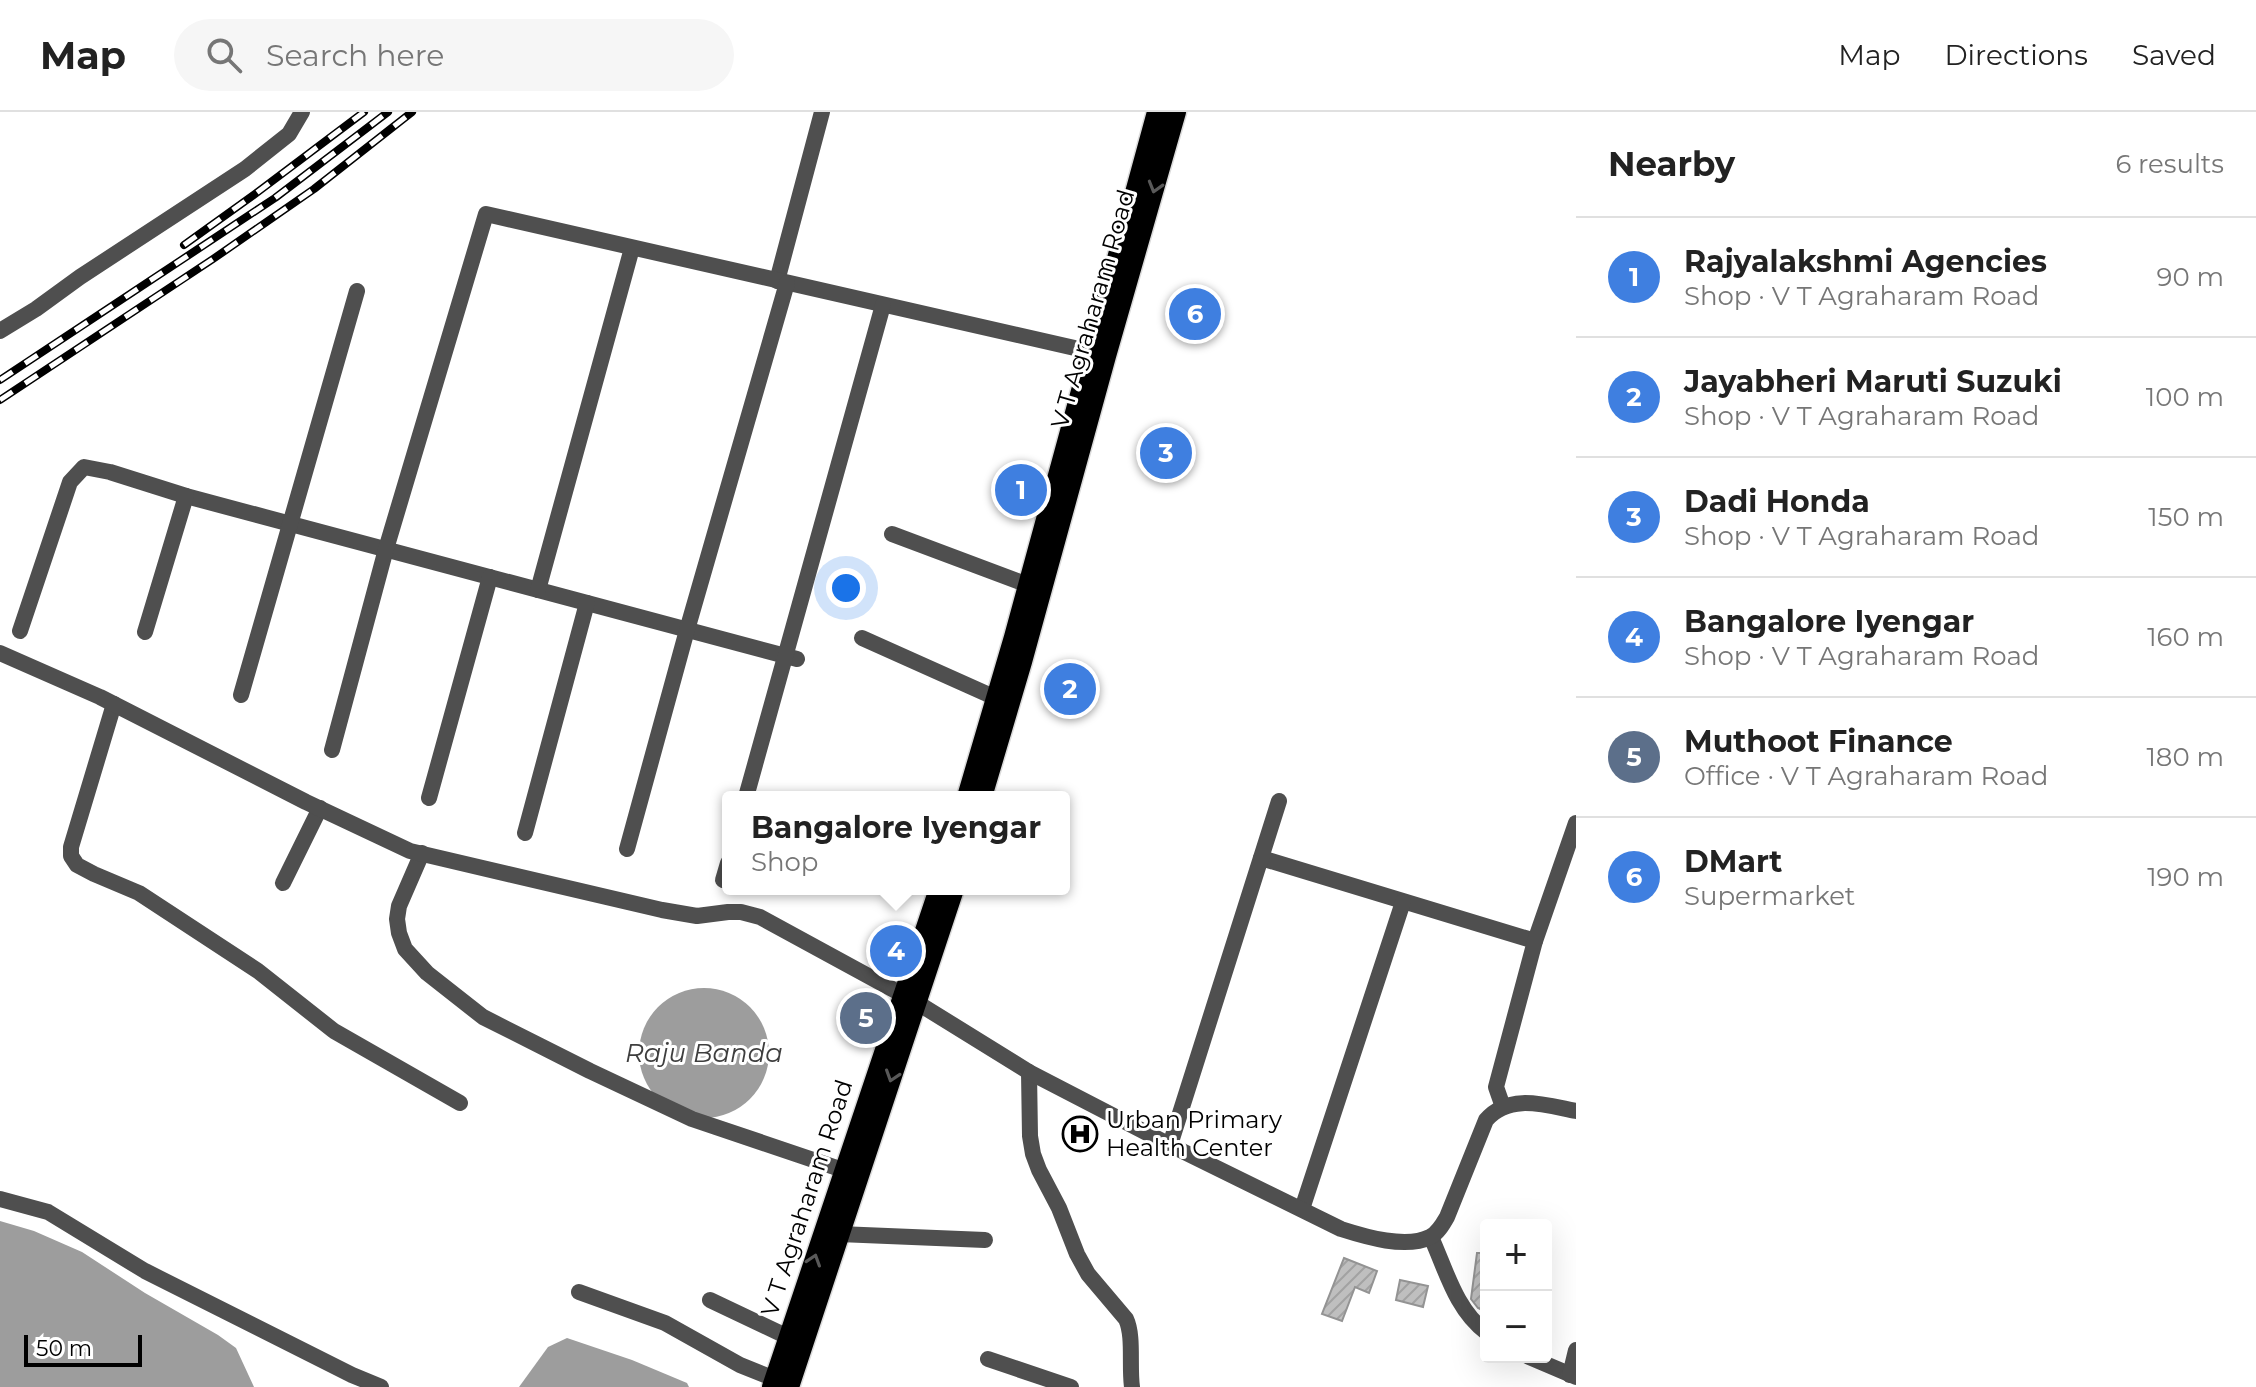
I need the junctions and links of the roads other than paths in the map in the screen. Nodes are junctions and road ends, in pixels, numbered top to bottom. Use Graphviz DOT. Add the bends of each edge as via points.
graph roads {
  1 [pos="302,112"];
  2 [pos="822,112"];
  3 [pos="1157,112"];
  4 [pos="1176,112"];
  5 [pos="632,248"];
  6 [pos="782,282"];
  7 [pos="357,291"];
  8 [pos="883,305"];
  9 [pos="0,331"];
  10 [pos="1098,353"];
  11 [pos="186,496"];
  12 [pos="290,524"];
  13 [pos="892,534"];
  14 [pos="386,549"];
  15 [pos="490,577"];
  16 [pos="1028,585"];
  17 [pos="538,590"];
  18 [pos="587,603"];
  19 [pos="687,630"];
  20 [pos="20,631"];
  21 [pos="145,632"];
  22 [pos="862,638"];
  23 [pos="0,653"];
  24 [pos="791,658"];
  25 [pos="241,695"];
  26 [pos="996,698"];
  27 [pos="114,704"];
  28 [pos="332,750"];
  29 [pos="748,791"];
  30 [pos="969,791"];
  31 [pos="984,791"];
  32 [pos="429,798"];
  33 [pos="1279,801"];
  34 [pos="320,808"];
  35 [pos="1576,823"];
  36 [pos="525,833"];
  37 [pos="627,849"];
  38 [pos="422,853"];
  39 [pos="1261,858"];
  40 [pos="283,883"];
  41 [pos="937,895"];
  42 [pos="952,895"];
  43 [pos="1403,902"];
  44 [pos="1535,941"];
  45 [pos="910,998"];
  46 [pos="1029,1072"];
  47 [pos="460,1103"];
  48 [pos="1503,1107"];
  49 [pos="1576,1111"];
  50 [pos="1170,1145"];
  51 [pos="843,1170"];
  52 [pos="0,1199"];
  53 [pos="1302,1209"];
  54 [pos="839,1234"];
  55 [pos="1431,1237"];
  56 [pos="985,1240"];
  57 [pos="579,1292"];
  58 [pos="710,1300"];
  59 [pos="1480,1327"];
  60 [pos="788,1337"];
  61 [pos="1576,1350"];
  62 [pos="988,1359"];
  63 [pos="1543,1363"];
  64 [pos="1573,1376"];
  65 [pos="779,1384"];
  66 [pos="381,1387"];
  67 [pos="1071,1387"];
  68 [pos="1132,1387"];
  1 -- 9 [label="street" via="289,134 245,169"];
  2 -- 6 [label="street"];
  3 -- 10 [label="main road, V T Agraharam Road"];
  4 -- 10 [label="main road, V T Agraharam Road, one-way"];
  5 -- 6 [label="street"];
  5 -- 14 [label="street" via="486,214"];
  5 -- 17 [label="street"];
  6 -- 8 [label="street"];
  6 -- 19 [label="street"];
  7 -- 12 [label="street"];
  8 -- 10 [label="street"];
  8 -- 24 [label="street"];
  10 -- 16 [label="main road, V T Agraharam Road"];
  10 -- 31 [label="main road, V T Agraharam Road" via="1026,648"];
  11 -- 12 [label="street"];
  11 -- 20 [label="street" via="84,467 70,482"];
  11 -- 21 [label="street"];
  12 -- 14 [label="street"];
  12 -- 25 [label="street"];
  13 -- 16 [label="street"];
  14 -- 15 [label="street"];
  14 -- 28 [label="street"];
  15 -- 17 [label="street"];
  15 -- 32 [label="street"];
  16 -- 26 [label="main road, V T Agraharam Road"];
  17 -- 18 [label="street"];
  18 -- 19 [label="street"];
  18 -- 36 [label="street"];
  19 -- 24 [label="street"];
  19 -- 37 [label="street"];
  22 -- 26 [label="street"];
  23 -- 27 [label="street"];
  24 -- 29 [label="street"];
  26 -- 30 [label="main road, V T Agraharam Road"];
  27 -- 34 [label="street"];
  27 -- 47 [label="street" via="71,847 77,865 139,893 258,971 334,1031"];
  33 -- 39 [label="street"];
  34 -- 38 [label="street"];
  34 -- 40 [label="street"];
  35 -- 44 [label="street"];
  38 -- 45 [label="street" via="662,910 760,917"];
  38 -- 51 [label="street" via="399,906 399,933 405,949 427,973 483,1017 692,1119"];
  39 -- 43 [label="street"];
  39 -- 50 [label="street"];
  41 -- 45 [label="main road, V T Agraharam Road"];
  42 -- 45 [label="main road, V T Agraharam Road"];
  43 -- 44 [label="street"];
  43 -- 53 [label="street"];
  44 -- 48 [label="street" via="1496,1087"];
  45 -- 46 [label="street"];
  45 -- 51 [label="main road, V T Agraharam Road"];
  45 -- 54 [label="main road, one-way"];
  46 -- 50 [label="street"];
  46 -- 68 [label="street" via="1033,1154 1088,1274 1130,1326"];
  48 -- 49 [label="street" via="1536,1103"];
  48 -- 55 [label="street" via="1486,1120 1447,1217"];
  50 -- 53 [label="street"];
  60 -- 51 [label="main road, V T Agraharam Road, one-way"];
  52 -- 66 [label="street" via="48,1212 145,1271"];
  53 -- 55 [label="street" via="1365,1237 1394,1242"];
  54 -- 56 [label="street"];
  54 -- 65 [label="main road"];
  55 -- 59 [label="street" via="1462,1309"];
  57 -- 65 [label="street" via="665,1323"];
  58 -- 60 [label="street"];
  60 -- 65 [label="main road, V T Agraharam Road"];
  61 -- 64 [label="street"];
  62 -- 67 [label="street"];
  63 -- 64 [label="street"];
}
